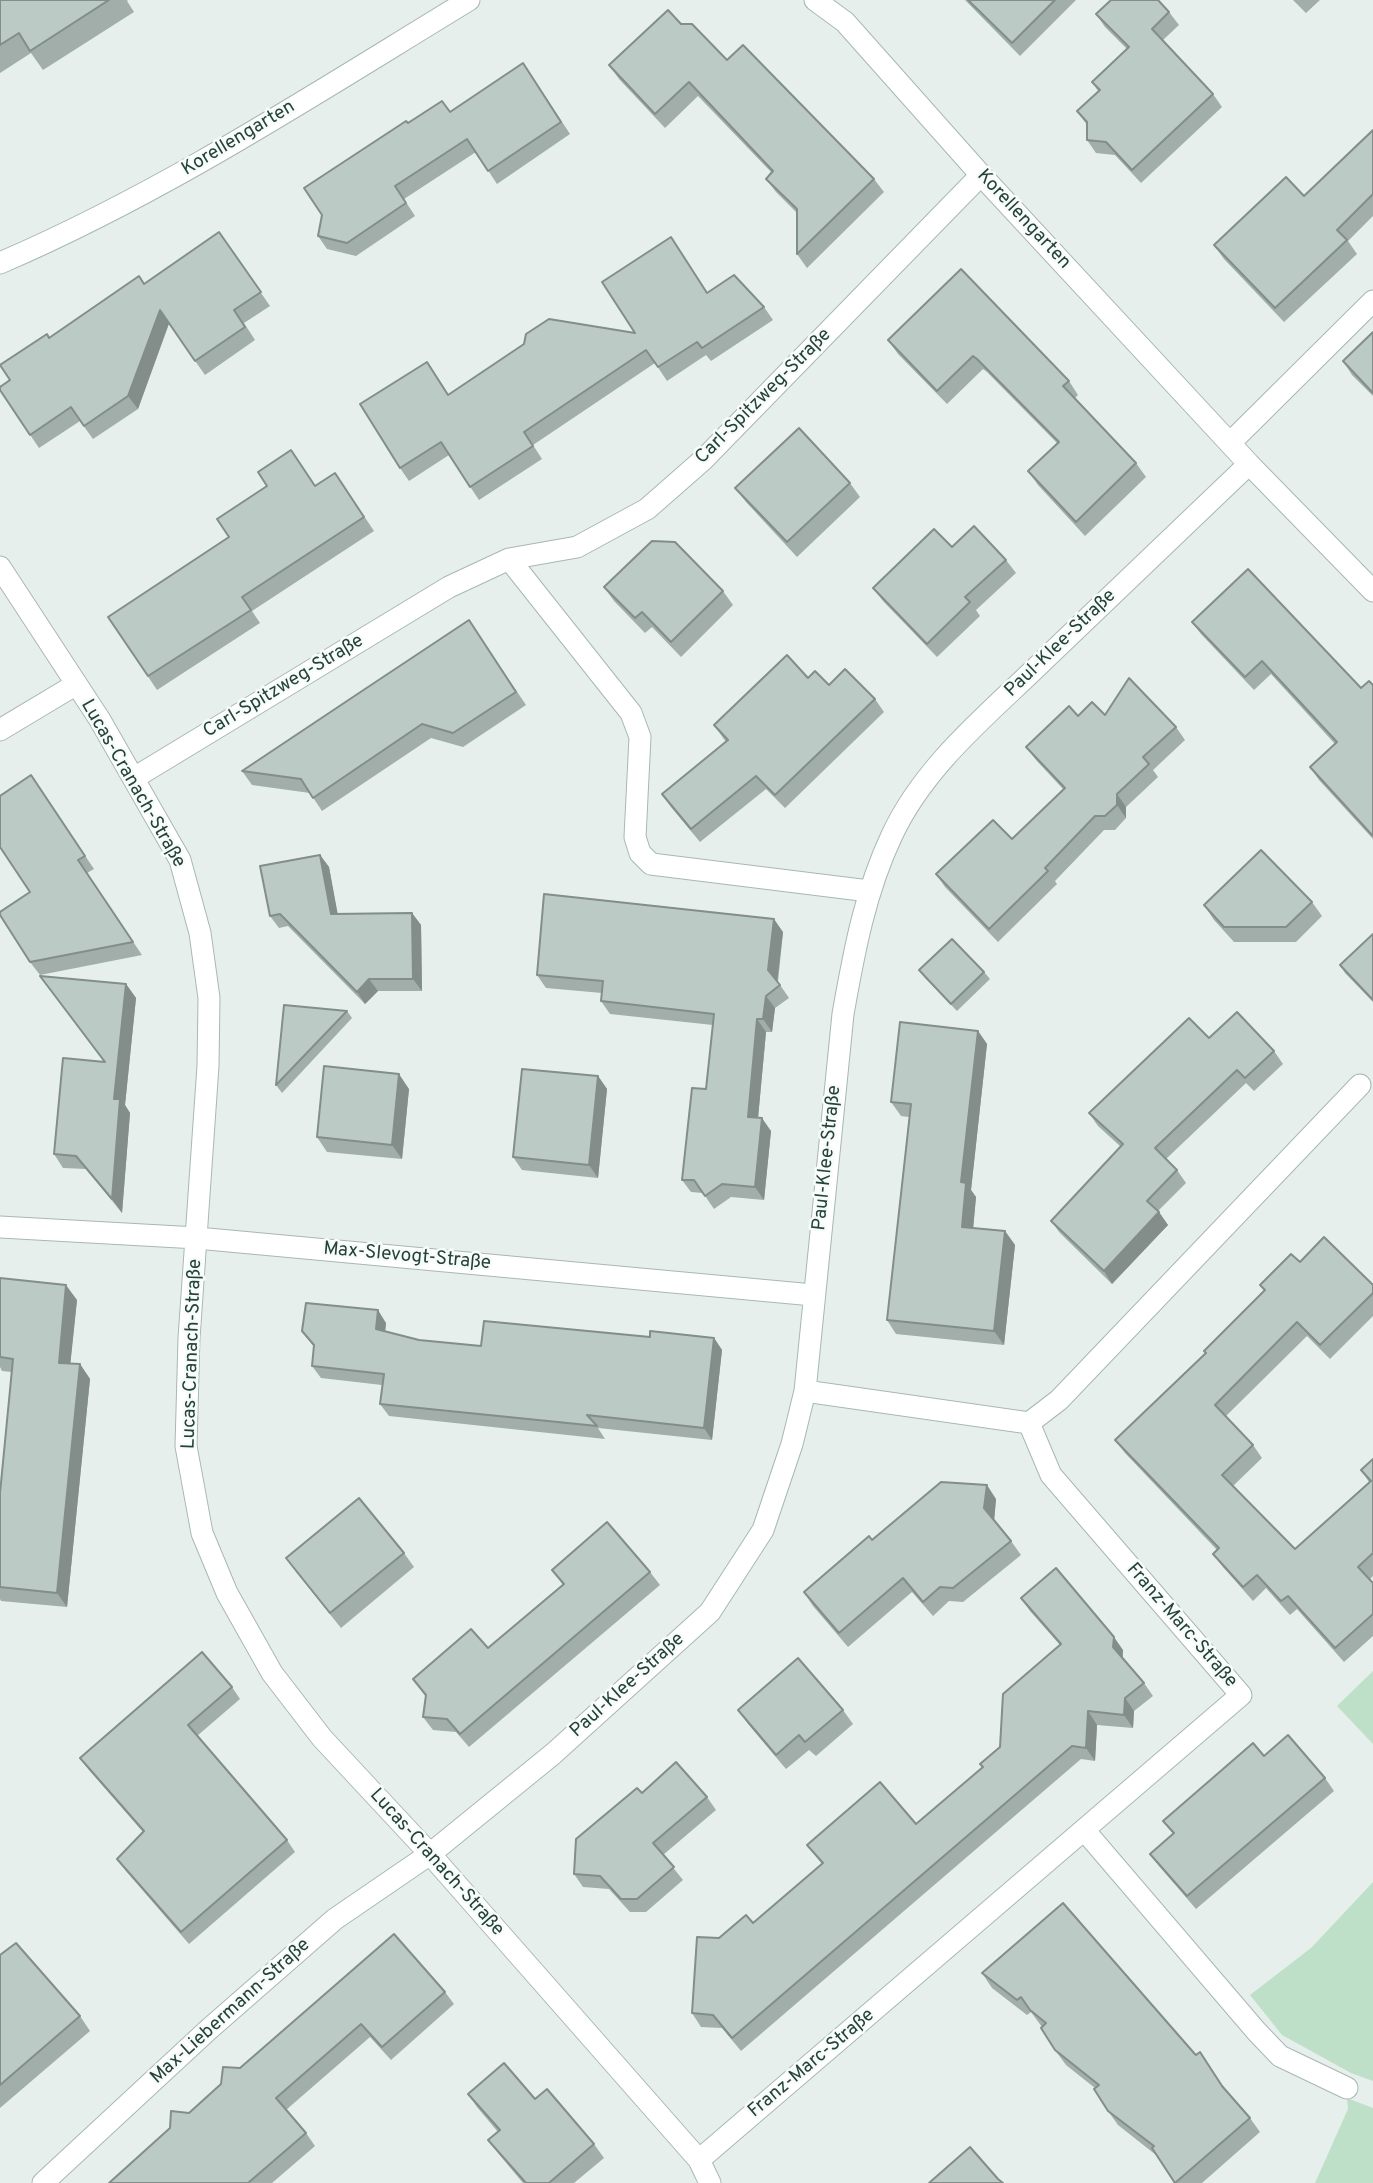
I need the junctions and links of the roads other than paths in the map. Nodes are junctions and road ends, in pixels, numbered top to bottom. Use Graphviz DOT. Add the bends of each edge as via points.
graph roads {
  1 [pos="470,0"];
  2 [pos="815,0"];
  3 [pos="981,175"];
  4 [pos="0,263"];
  5 [pos="1373,301"];
  6 [pos="1230,443"];
  7 [pos="1249,464"];
  8 [pos="509,559"];
  9 [pos="0,567"];
  10 [pos="1373,592"];
  11 [pos="75,685"];
  12 [pos="0,730"];
  13 [pos="134,778"];
  14 [pos="869,891"];
  15 [pos="1360,1085"];
  16 [pos="0,1227"];
  17 [pos="197,1238"];
  18 [pos="813,1295"];
  19 [pos="805,1391"];
  20 [pos="1029,1423"];
  21 [pos="1085,1830"];
  22 [pos="430,1854"];
  23 [pos="1347,2088"];
  24 [pos="699,2160"];
  25 [pos="43,2183"];
  26 [pos="710,2183"];
  1 -- 4 [label="street, Korellengarten" via="201,163"];
  2 -- 3 [label="street, Korellengarten" via="845,22"];
  3 -- 6 [label="street, Korellengarten"];
  3 -- 8 [label="street, Carl-Spitzweg-Straße" via="704,459 647,509 577,547"];
  5 -- 6 [label="street"];
  6 -- 7 [label="street, Korellengarten"];
  7 -- 10 [label="street, Korellengarten"];
  7 -- 14 [label="street, Paul-Klee-Straße" via="925,778 893,833"];
  8 -- 13 [label="street, Carl-Spitzweg-Straße" via="449,587"];
  8 -- 14 [label="street" via="631,713 640,737 635,837 640,853 651,864"];
  9 -- 11 [label="street, Lucas-Cranach-Straße"];
  11 -- 12 [label="street"];
  11 -- 13 [label="street, Lucas-Cranach-Straße"];
  13 -- 17 [label="street, Lucas-Cranach-Straße" via="180,860 200,933 209,998"];
  14 -- 18 [label="street, Paul-Klee-Straße" via="842,1014"];
  15 -- 20 [label="street" via="1059,1400"];
  16 -- 17 [label="street, Max-Slevogt-Straße"];
  17 -- 18 [label="street, Max-Slevogt-Straße"];
  17 -- 22 [label="street, Lucas-Cranach-Straße" via="186,1446 202,1533 227,1593 272,1673 322,1738"];
  18 -- 19 [label="street, Paul-Klee-Straße"];
  19 -- 20 [label="street"];
  19 -- 22 [label="street, Paul-Klee-Straße" via="763,1530 710,1612 553,1754"];
  20 -- 21 [label="street, Franz-Marc-Straße" via="1051,1475 1241,1695"];
  21 -- 23 [label="street" via="1280,2056"];
  21 -- 24 [label="street, Franz-Marc-Straße"];
  22 -- 24 [label="street, Lucas-Cranach-Straße"];
  22 -- 25 [label="street, Max-Liebermann-Straße" via="335,1919"];
  24 -- 26 [label="street, Lucas-Cranach-Straße"];
}
